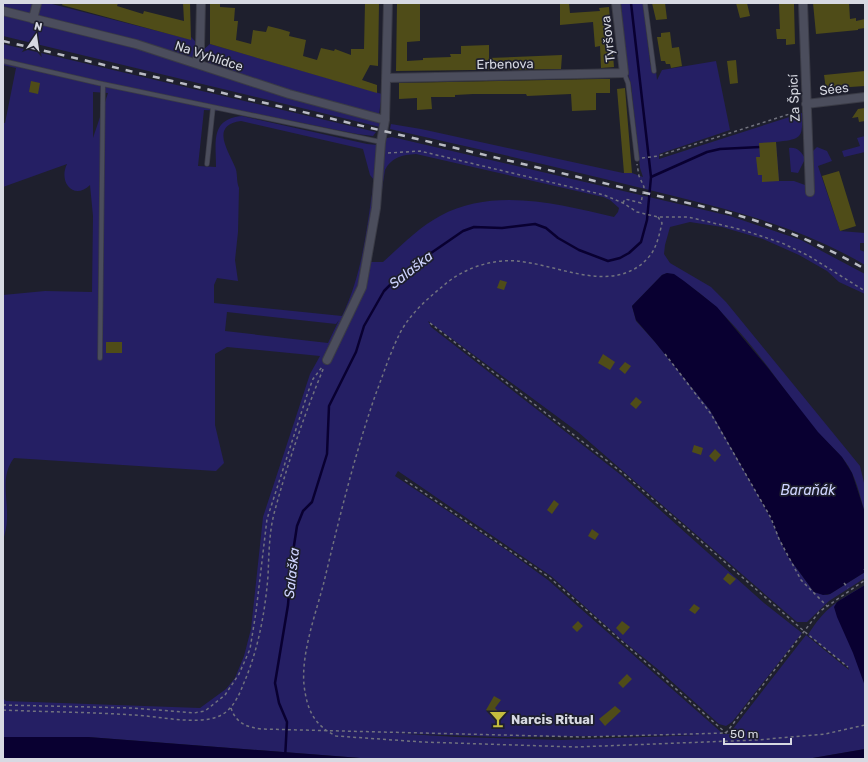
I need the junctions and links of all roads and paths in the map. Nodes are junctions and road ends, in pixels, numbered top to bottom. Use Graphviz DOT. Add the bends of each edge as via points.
graph roads {
  1 [pos="37,3"];
  2 [pos="201,3"];
  3 [pos="388,3"];
  4 [pos="616,3"];
  5 [pos="645,3"];
  6 [pos="803,3"];
  7 [pos="3,11"];
  8 [pos="34,19"];
  9 [pos="3,61"];
  10 [pos="196,63"];
  11 [pos="654,71"];
  12 [pos="624,73"];
  13 [pos="387,78"];
  14 [pos="103,84"];
  15 [pos="865,97"];
  16 [pos="806,104"];
  17 [pos="213,107"];
  18 [pos="386,120"];
  19 [pos="381,142"];
  20 [pos="380,153"];
  21 [pos="636,159"];
  22 [pos="207,164"];
  23 [pos="810,192"];
  24 [pos="623,203"];
  25 [pos="658,217"];
  26 [pos="865,291"];
  27 [pos="430,323"];
  28 [pos="665,354"];
  29 [pos="100,358"];
  30 [pos="327,360"];
  31 [pos="405,480"];
  32 [pos="865,580"];
  33 [pos="844,583"];
  34 [pos="848,588"];
  35 [pos="827,606"];
  36 [pos="805,632"];
  37 [pos="848,667"];
  38 [pos="3,705"];
  39 [pos="231,708"];
  40 [pos="3,710"];
  41 [pos="865,725"];
  42 [pos="324,730"];
  43 [pos="726,733"];
  1 -- 8 [label="street"];
  2 -- 10 [label="street" via="200,47"];
  3 -- 13 [label="street"];
  4 -- 12 [label="street, Tyršova"];
  5 -- 11 [label="lane"];
  6 -- 16 [label="street, Za Špicí"];
  7 -- 8 [label="street, Na Vyhlídce"];
  8 -- 10 [label="street, Na Vyhlídce" via="136,44"];
  9 -- 14 [label="lane"];
  10 -- 18 [label="street, Na Vyhlídce" via="281,91"];
  12 -- 13 [label="street, Erbenova"];
  12 -- 21 [label="lane" via="628,83"];
  13 -- 18 [label="street"];
  14 -- 17 [label="lane"];
  14 -- 29 [label="lane"];
  15 -- 16 [label="street, Sées"];
  16 -- 21 [label="path" via="802,110 658,156"];
  16 -- 23 [label="street, Za Špicí"];
  17 -- 19 [label="lane"];
  17 -- 22 [label="lane"];
  18 -- 19 [label="street"];
  19 -- 20 [label="street"];
  20 -- 24 [label="path" via="420,151 604,195"];
  20 -- 30 [label="street" via="376,208 362,287"];
  21 -- 24 [label="path" via="644,187 641,203 625,199"];
  24 -- 25 [label="path" via="637,212"];
  25 -- 26 [label="path" via="688,217 743,230 782,243 809,256"];
  25 -- 42 [label="path" via="662,223 654,250 648,259 633,271 619,276 598,277 551,266 515,261 492,262 466,270 444,284 416,309 401,332 356,454 310,635 304,685 313,716"];
  27 -- 36 [label="path" via="624,474"];
  28 -- 35 [label="path" via="712,414 771,518 801,580"];
  30 -- 38 [label="path" via="308,392 266,518 250,649 239,674 225,694 205,711 194,713 133,708"];
  30 -- 39 [label="path" via="308,408 275,510 259,634 247,675"];
  31 -- 43 [label="path" via="549,578"];
  32 -- 35 [label="path"];
  33 -- 34 [label="path"];
  35 -- 36 [label="path" via="819,612"];
  36 -- 37 [label="path"];
  36 -- 43 [label="path"];
  39 -- 40 [label="path" via="216,717 199,720"];
  39 -- 42 [label="path" via="233,714 244,725 261,729"];
  41 -- 42 [label="path" via="825,734 758,740 576,747 359,738 336,736"];
  42 -- 43 [label="path" via="583,737"];
}
